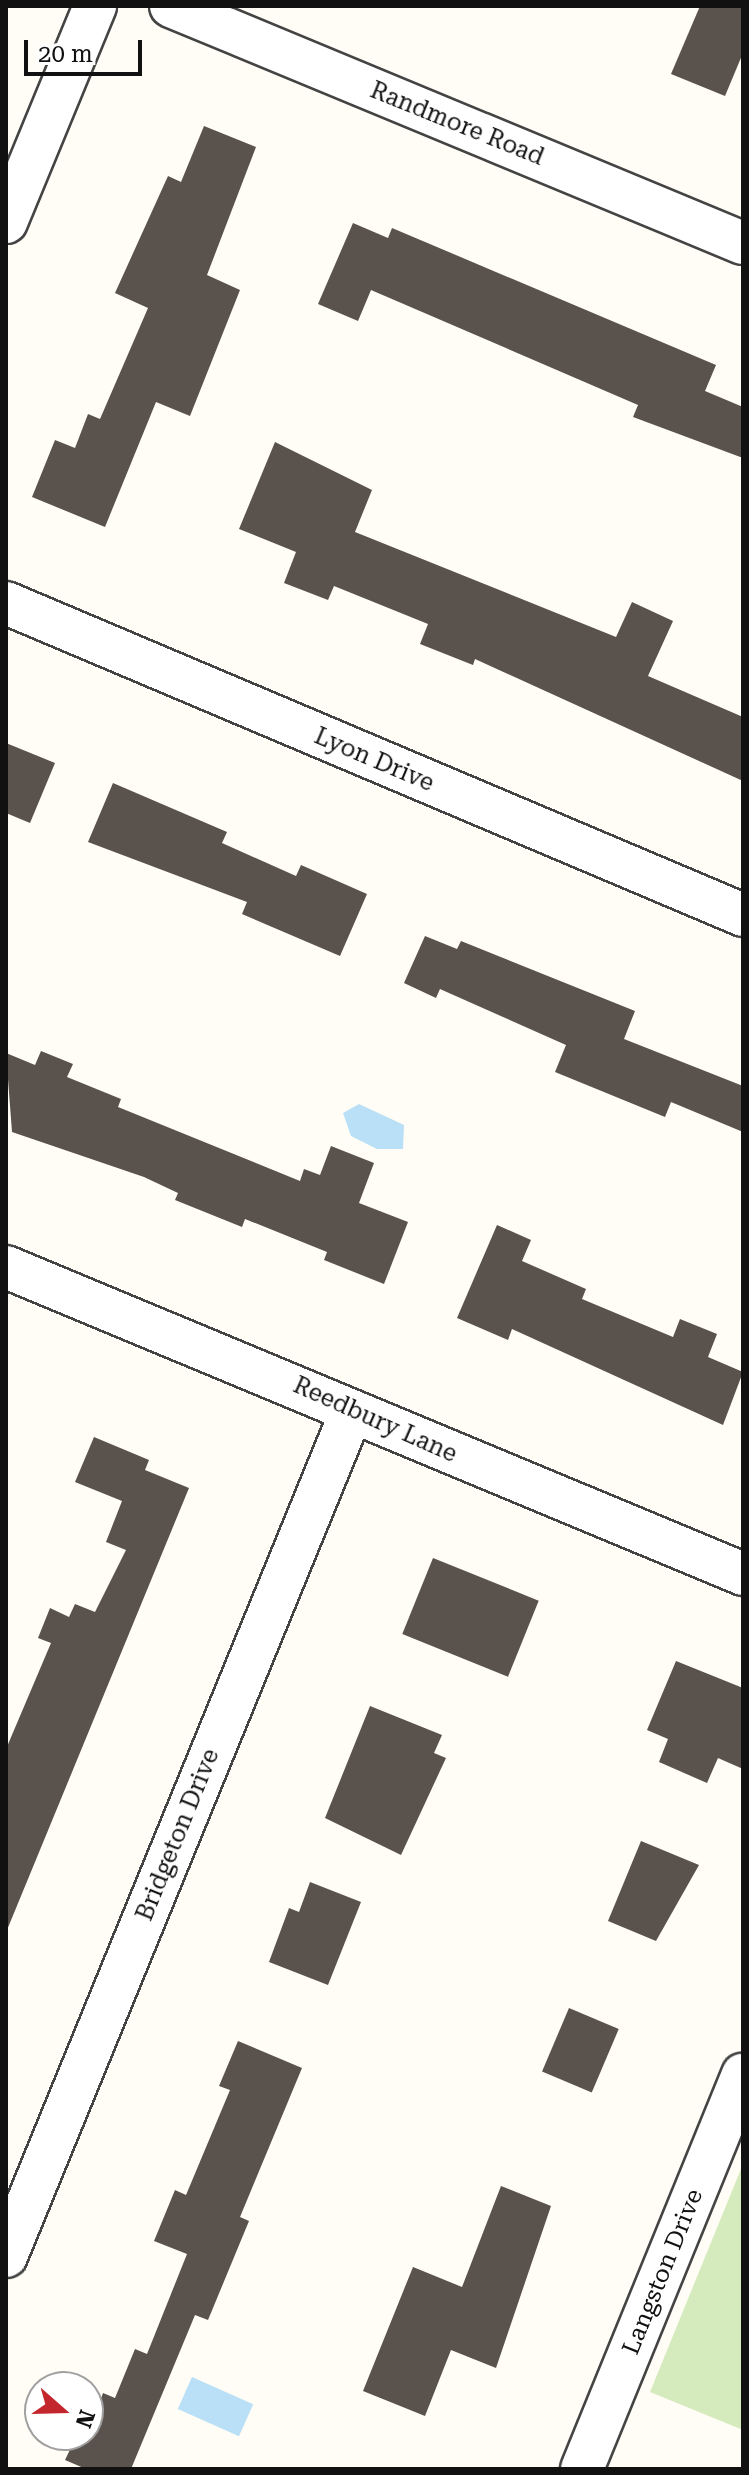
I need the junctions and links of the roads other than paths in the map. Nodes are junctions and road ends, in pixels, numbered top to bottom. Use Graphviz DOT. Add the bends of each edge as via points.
graph roads {
  1 [pos="95,6"];
  2 [pos="171,6"];
  3 [pos="6,222"];
  4 [pos="743,243"];
  5 [pos="6,603"];
  6 [pos="743,915"];
  7 [pos="6,1267"];
  8 [pos="351,1413"];
  9 [pos="743,1574"];
  10 [pos="743,2075"];
  11 [pos="6,2256"];
  12 [pos="582,2469"];
  1 -- 3 [label="street"];
  2 -- 4 [label="street, Randmore Road"];
  5 -- 6 [label="street, Lyon Drive"];
  7 -- 8 [label="street, Reedbury Lane"];
  8 -- 9 [label="street, Reedbury Lane"];
  8 -- 11 [label="street, Bridgeton Drive"];
  10 -- 12 [label="street, Langston Drive"];
}
